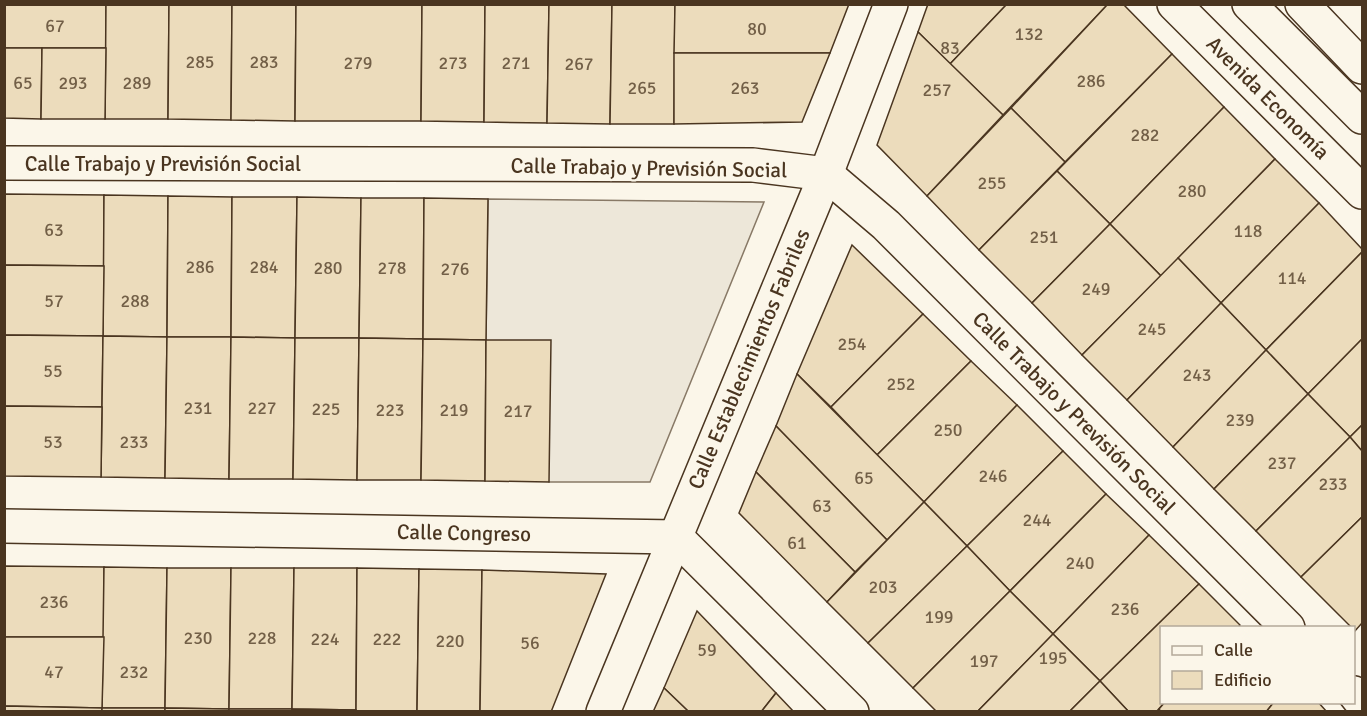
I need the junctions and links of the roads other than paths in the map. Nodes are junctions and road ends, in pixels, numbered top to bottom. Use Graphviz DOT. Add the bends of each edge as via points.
graph roads {
  1 [pos="891,4"];
  2 [pos="1174,4"];
  3 [pos="1249,4"];
  4 [pos="1302,4"];
  5 [pos="1323,4"];
  6 [pos="1362,45"];
  7 [pos="1362,67"];
  8 [pos="1362,117"];
  9 [pos="4,163"];
  10 [pos="826,174"];
  11 [pos="1362,192"];
  12 [pos="4,526"];
  13 [pos="676,537"];
  14 [pos="1287,626"];
  15 [pos="603,711"];
  16 [pos="852,711"];
  1 -- 10 [label="street, Calle Establecimientos Fabriles"];
  2 -- 11 [label="street, Avenida Economía"];
  3 -- 8 [label="street"];
  4 -- 7 [label="street"];
  5 -- 6 [label="street"];
  9 -- 10 [label="street, Calle Trabajo y Previsión Social" via="753,165"];
  10 -- 13 [label="street, Calle Establecimientos Fabriles"];
  10 -- 14 [label="street, Calle Trabajo y Previsión Social" via="886,225"];
  12 -- 13 [label="street, Calle Congreso"];
  13 -- 15 [label="street, Calle Establecimientos Fabriles"];
  13 -- 16 [label="street"];
}
